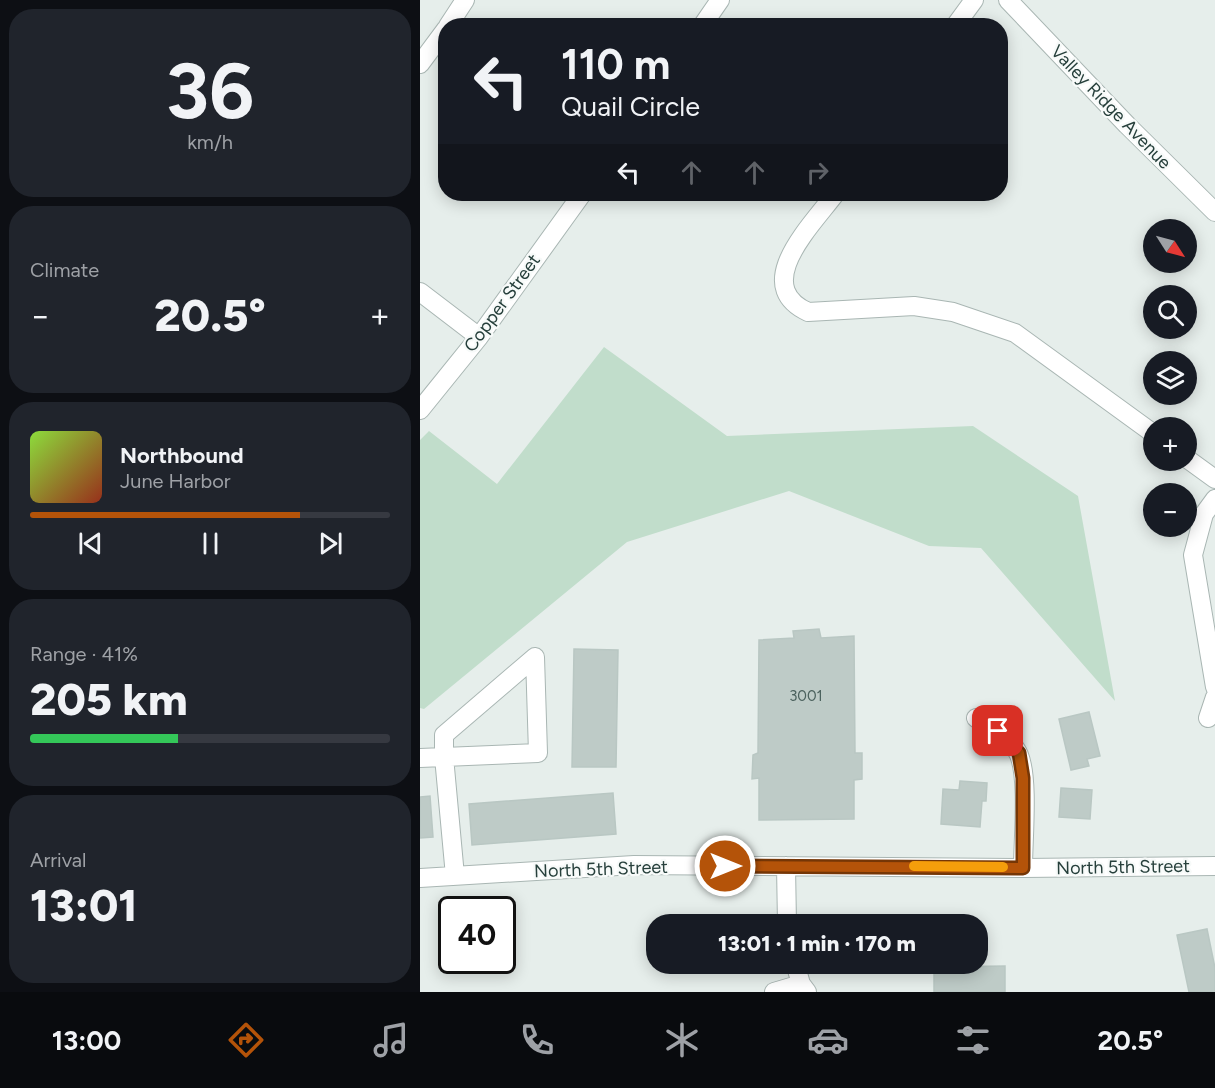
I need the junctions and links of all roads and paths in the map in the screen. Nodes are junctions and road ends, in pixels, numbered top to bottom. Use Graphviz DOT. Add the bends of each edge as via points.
graph roads {
  1 [pos="465,0"];
  2 [pos="720,0"];
  3 [pos="974,0"];
  4 [pos="1008,0"];
  5 [pos="453,18"];
  6 [pos="708,18"];
  7 [pos="961,18"];
  8 [pos="427,40"];
  9 [pos="420,64"];
  10 [pos="577,201"];
  11 [pos="830,201"];
  12 [pos="1215,212"];
  13 [pos="420,292"];
  14 [pos="479,337"];
  15 [pos="420,410"];
  16 [pos="1143,426"];
  17 [pos="1197,466"];
  18 [pos="1215,479"];
  19 [pos="1215,499"];
  20 [pos="1215,687"];
  21 [pos="1215,697"];
  22 [pos="976,718"];
  23 [pos="1208,718"];
  24 [pos="444,757"];
  25 [pos="420,758"];
  26 [pos="786,866"];
  27 [pos="1215,866"];
  28 [pos="1023,868"];
  29 [pos="455,876"];
  30 [pos="420,878"];
  31 [pos="787,914"];
  32 [pos="804,988"];
  33 [pos="774,992"];
  1 -- 5 [label="street"];
  2 -- 6 [label="street"];
  3 -- 7 [label="street"];
  4 -- 12 [label="street, Valley Ridge Avenue"];
  8 -- 9 [label="street"];
  10 -- 14 [label="street, Copper Street"];
  11 -- 16 [label="street" via="788,258 784,293 794,306 808,312 914,306 953,312 1015,333"];
  13 -- 14 [label="street"];
  14 -- 15 [label="street, Copper Street"];
  17 -- 18 [label="street"];
  19 -- 20 [label="street" via="1204,514 1193,555"];
  21 -- 23 [label="street"];
  22 -- 28 [label="street" via="998,731 1019,753 1023,778"];
  24 -- 24 [label="street" via="538,753 535,657 444,735"];
  24 -- 25 [label="street"];
  24 -- 29 [label="street"];
  26 -- 28 [label="street, North 5th Street"];
  26 -- 29 [label="street, North 5th Street" via="634,866"];
  26 -- 31 [label="street"];
  27 -- 28 [label="street, North 5th Street"];
  29 -- 30 [label="street, North 5th Street"];
  32 -- 33 [label="street"];
}
